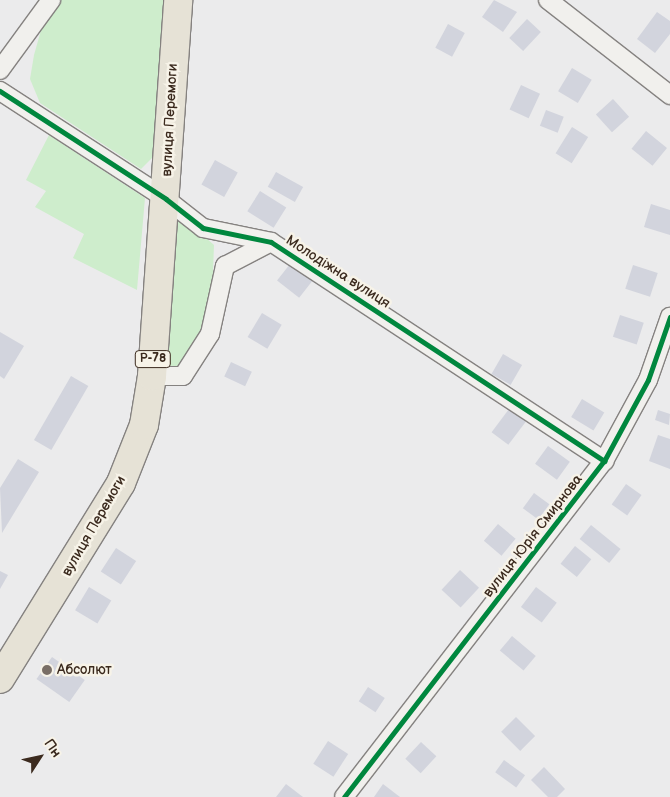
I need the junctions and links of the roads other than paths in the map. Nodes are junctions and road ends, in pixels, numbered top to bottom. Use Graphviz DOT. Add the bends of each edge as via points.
graph roads {
  1 [pos="51,0"];
  2 [pos="178,0"];
  3 [pos="548,0"];
  4 [pos="0,70"];
  5 [pos="0,91"];
  6 [pos="670,96"];
  7 [pos="166,199"];
  8 [pos="271,242"];
  9 [pos="670,318"];
  10 [pos="152,376"];
  11 [pos="604,461"];
  12 [pos="0,680"];
  13 [pos="344,797"];
  1 -- 4 [label="street"];
  2 -- 7 [label="main road, вулиця Перемоги / Р-78"];
  3 -- 6 [label="street"];
  5 -- 7 [label="street, Молодіжна вулиця"];
  7 -- 8 [label="street, Молодіжна вулиця" via="203,228"];
  7 -- 10 [label="main road, вулиця Перемоги / Р-78"];
  8 -- 10 [label="street, Молодіжна вулиця" via="225,266 210,334 183,376"];
  8 -- 11 [label="street, Молодіжна вулиця"];
  9 -- 11 [label="street, вулиця Юрія Смирнова" via="648,380"];
  10 -- 12 [label="main road, вулиця Перемоги / Р-78" via="144,425 121,483"];
  11 -- 13 [label="street, вулиця Юрія Смирнова"];
}
